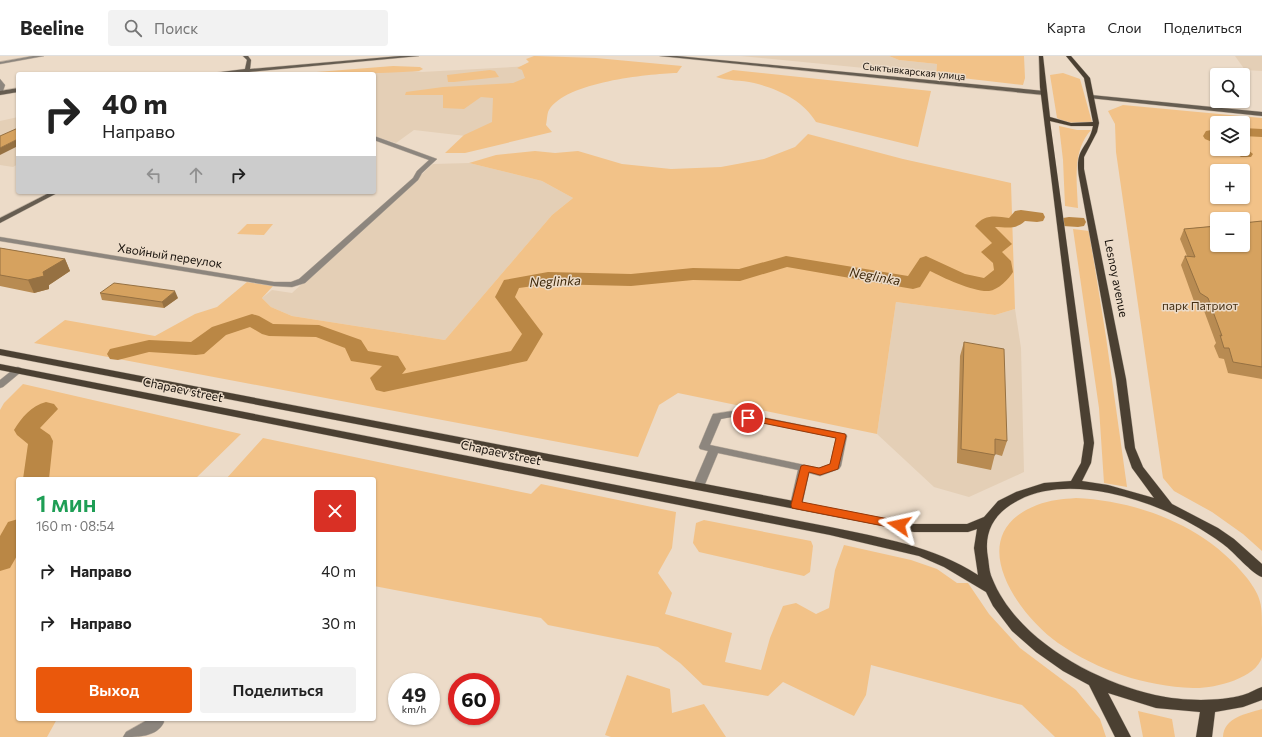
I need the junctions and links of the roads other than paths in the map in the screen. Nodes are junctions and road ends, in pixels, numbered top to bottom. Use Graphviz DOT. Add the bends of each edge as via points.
graph roads {
  1 [pos="42,56"];
  2 [pos="244,56"];
  3 [pos="417,56"];
  4 [pos="662,56"];
  5 [pos="1041,56"];
  6 [pos="1068,56"];
  7 [pos="0,63"];
  8 [pos="246,72"];
  9 [pos="0,81"];
  10 [pos="16,90"];
  11 [pos="0,92"];
  12 [pos="1044,93"];
  13 [pos="1091,97"];
  14 [pos="1262,114"];
  15 [pos="1047,118"];
  16 [pos="1096,123"];
  17 [pos="376,139"];
  18 [pos="52,194"];
  19 [pos="0,221"];
  20 [pos="0,239"];
  21 [pos="0,352"];
  22 [pos="0,367"];
  23 [pos="18,370"];
  24 [pos="0,385"];
  25 [pos="714,449"];
  26 [pos="804,468"];
  27 [pos="1074,485"];
  28 [pos="699,486"];
  29 [pos="796,505"];
  30 [pos="1167,506"];
  31 [pos="987,520"];
  32 [pos="1262,572"];
  33 [pos="988,588"];
  34 [pos="1095,682"];
  35 [pos="1262,693"];
  36 [pos="1208,707"];
  37 [pos="157,722"];
  38 [pos="131,737"];
  39 [pos="1123,737"];
  40 [pos="1204,737"];
  1 -- 7 [label="street"];
  2 -- 8 [label="main road" via="249,60"];
  3 -- 8 [label="main road"];
  4 -- 12 [label="main road, Сыктывкарская улица"];
  5 -- 12 [label="main road"];
  6 -- 13 [label="main road" via="1087,78"];
  9 -- 11 [label="street"];
  10 -- 11 [label="main road"];
  12 -- 15 [label="main road"];
  13 -- 14 [label="main road"];
  13 -- 16 [label="main road"];
  15 -- 16 [label="main road" via="1074,125"];
  15 -- 27 [label="main road" via="1089,443 1086,463"];
  16 -- 30 [label="main road, Lesnoy avenue" via="1096,130 1081,155 1081,161 1121,379 1130,448 1138,468"];
  17 -- 20 [label="street, Хвойный переулок" via="434,158 419,172 416,179 327,259 302,281 292,285"];
  18 -- 19 [label="main road"];
  21 -- 28 [label="main road, Chapaev street"];
  22 -- 23 [label="main road, Chapaev street"];
  23 -- 24 [label="street"];
  23 -- 33 [label="main road, Chapaev street" via="830,531 923,553 964,572"];
  25 -- 26 [label="street"];
  25 -- 26 [label="street" via="704,447 717,416 732,414 842,436 835,466 820,472"];
  25 -- 28 [label="street"];
  26 -- 29 [label="street"];
  27 -- 30 [label="main road" via="1133,494"];
  27 -- 31 [label="main road" via="1042,487 1019,494 1001,505"];
  28 -- 29 [label="main road, Chapaev street"];
  29 -- 31 [label="main road, Chapaev street" via="914,528 968,528"];
  30 -- 32 [label="main road" via="1201,523 1232,544"];
  31 -- 33 [label="main road" via="980,539 980,562"];
  33 -- 34 [label="main road" via="1012,622 1043,650"];
  34 -- 36 [label="main road" via="1152,702"];
  34 -- 39 [label="main road"];
  35 -- 36 [label="main road" via="1237,703"];
  36 -- 40 [label="main road"];
  37 -- 38 [label="street"];
}
